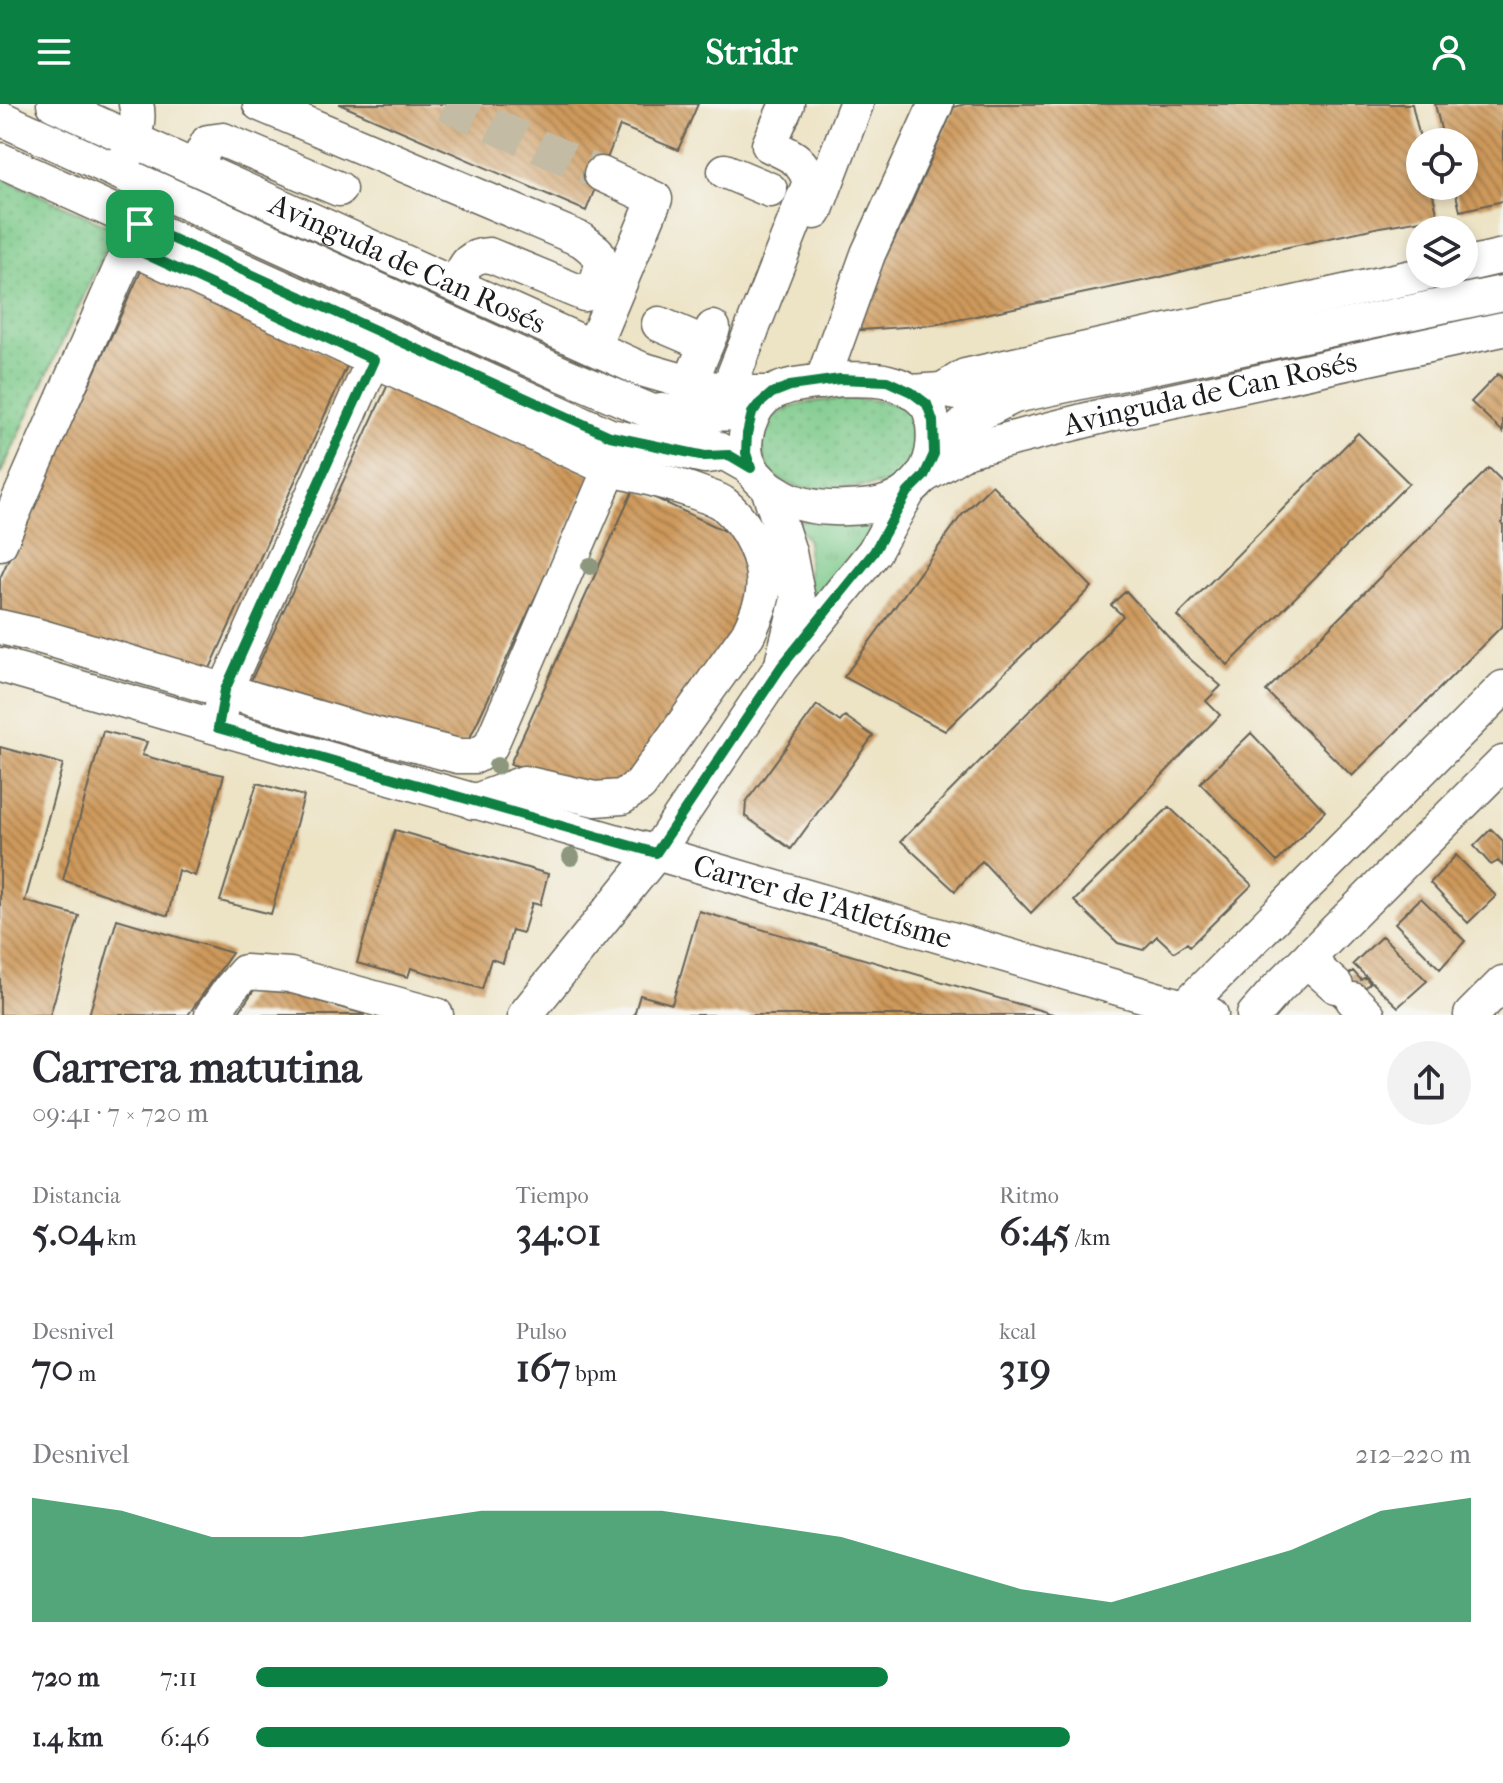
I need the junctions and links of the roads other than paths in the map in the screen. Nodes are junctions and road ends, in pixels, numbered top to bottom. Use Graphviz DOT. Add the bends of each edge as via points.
graph roads {
  1 [pos="54,104"];
  2 [pos="136,104"];
  3 [pos="260,104"];
  4 [pos="787,104"];
  5 [pos="856,104"];
  6 [pos="936,104"];
  7 [pos="0,118"];
  8 [pos="134,140"];
  9 [pos="207,145"];
  10 [pos="0,160"];
  11 [pos="725,171"];
  12 [pos="119,172"];
  13 [pos="601,174"];
  14 [pos="339,189"];
  15 [pos="770,190"];
  16 [pos="135,236"];
  17 [pos="1503,256"];
  18 [pos="1478,262"];
  19 [pos="1406,278"];
  20 [pos="456,285"];
  21 [pos="1503,293"];
  22 [pos="659,324"];
  23 [pos="1503,329"];
  24 [pos="380,347"];
  25 [pos="593,347"];
  26 [pos="822,382"];
  27 [pos="690,383"];
  28 [pos="927,391"];
  29 [pos="1014,396"];
  30 [pos="750,397"];
  31 [pos="650,411"];
  32 [pos="616,454"];
  33 [pos="749,470"];
  34 [pos="922,474"];
  35 [pos="0,543"];
  36 [pos="0,627"];
  37 [pos="0,665"];
  38 [pos="781,667"];
  39 [pos="1503,688"];
  40 [pos="225,690"];
  41 [pos="218,728"];
  42 [pos="1503,763"];
  43 [pos="473,802"];
  44 [pos="656,853"];
  45 [pos="1312,954"];
  46 [pos="1352,1000"];
  47 [pos="1191,1012"];
  48 [pos="212,1015"];
  49 [pos="436,1015"];
  50 [pos="525,1015"];
  51 [pos="1254,1015"];
  1 -- 8 [label="street, Avinguda de Can Rosés"];
  2 -- 8 [label="street"];
  3 -- 20 [label="street" via="582,240 597,252 602,265 596,285 584,294 485,246 470,259"];
  4 -- 30 [label="street" via="769,145 797,158 810,182"];
  5 -- 30 [label="street"];
  6 -- 26 [label="street" via="868,254"];
  7 -- 12 [label="street, Avinguda de Can Rosés"];
  8 -- 9 [label="street, Avinguda de Can Rosés"];
  8 -- 12 [label="street"];
  9 -- 14 [label="street" via="223,140"];
  9 -- 20 [label="street, Avinguda de Can Rosés"];
  10 -- 16 [label="street"];
  11 -- 15 [label="street"];
  12 -- 31 [label="street, Avinguda de Can Rosés"];
  13 -- 25 [label="street" via="655,199"];
  16 -- 24 [label="street"];
  16 -- 35 [label="street"];
  17 -- 18 [label="street"];
  19 -- 28 [label="street" via="965,376"];
  20 -- 25 [label="street, Avinguda de Can Rosés"];
  21 -- 29 [label="street, Avinguda de Can Rosés"];
  22 -- 27 [label="street" via="710,336"];
  23 -- 34 [label="street, Avinguda de Can Rosés" via="1111,414 967,450"];
  24 -- 32 [label="street" via="610,436"];
  24 -- 40 [label="street"];
  25 -- 27 [label="street, Avinguda de Can Rosés"];
  26 -- 28 [label="street" via="887,381"];
  26 -- 30 [label="street"];
  27 -- 30 [label="street, Avinguda de Can Rosés"];
  28 -- 29 [label="street, Avinguda de Can Rosés"];
  28 -- 34 [label="street" via="933,421"];
  29 -- 34 [label="street, Avinguda de Can Rosés" via="972,417"];
  30 -- 31 [label="street, Avinguda de Can Rosés" via="697,414"];
  30 -- 33 [label="street"];
  31 -- 33 [label="street, Avinguda de Can Rosés"];
  32 -- 33 [label="street" via="705,456"];
  32 -- 40 [label="street" via="490,747 476,756 389,738"];
  32 -- 43 [label="street" via="722,502 740,521 762,567 763,593 756,617 640,785 622,797 595,799 524,783"];
  33 -- 34 [label="street" via="792,501 825,509 878,507"];
  33 -- 38 [label="street" via="789,552 798,599"];
  34 -- 38 [label="street" via="874,552"];
  36 -- 40 [label="street"];
  37 -- 41 [label="street, Carrer de l'Atletísme"];
  38 -- 44 [label="street"];
  39 -- 47 [label="street"];
  40 -- 41 [label="street"];
  41 -- 43 [label="street, Carrer de l'Atletísme"];
  42 -- 45 [label="street"];
  43 -- 44 [label="street, Carrer de l'Atletísme"];
  44 -- 47 [label="street, Carrer de l'Atletísme"];
  44 -- 50 [label="street"];
  45 -- 46 [label="street" via="1318,970"];
  45 -- 51 [label="street"];
  48 -- 49 [label="street" via="245,972 290,975"];
}
